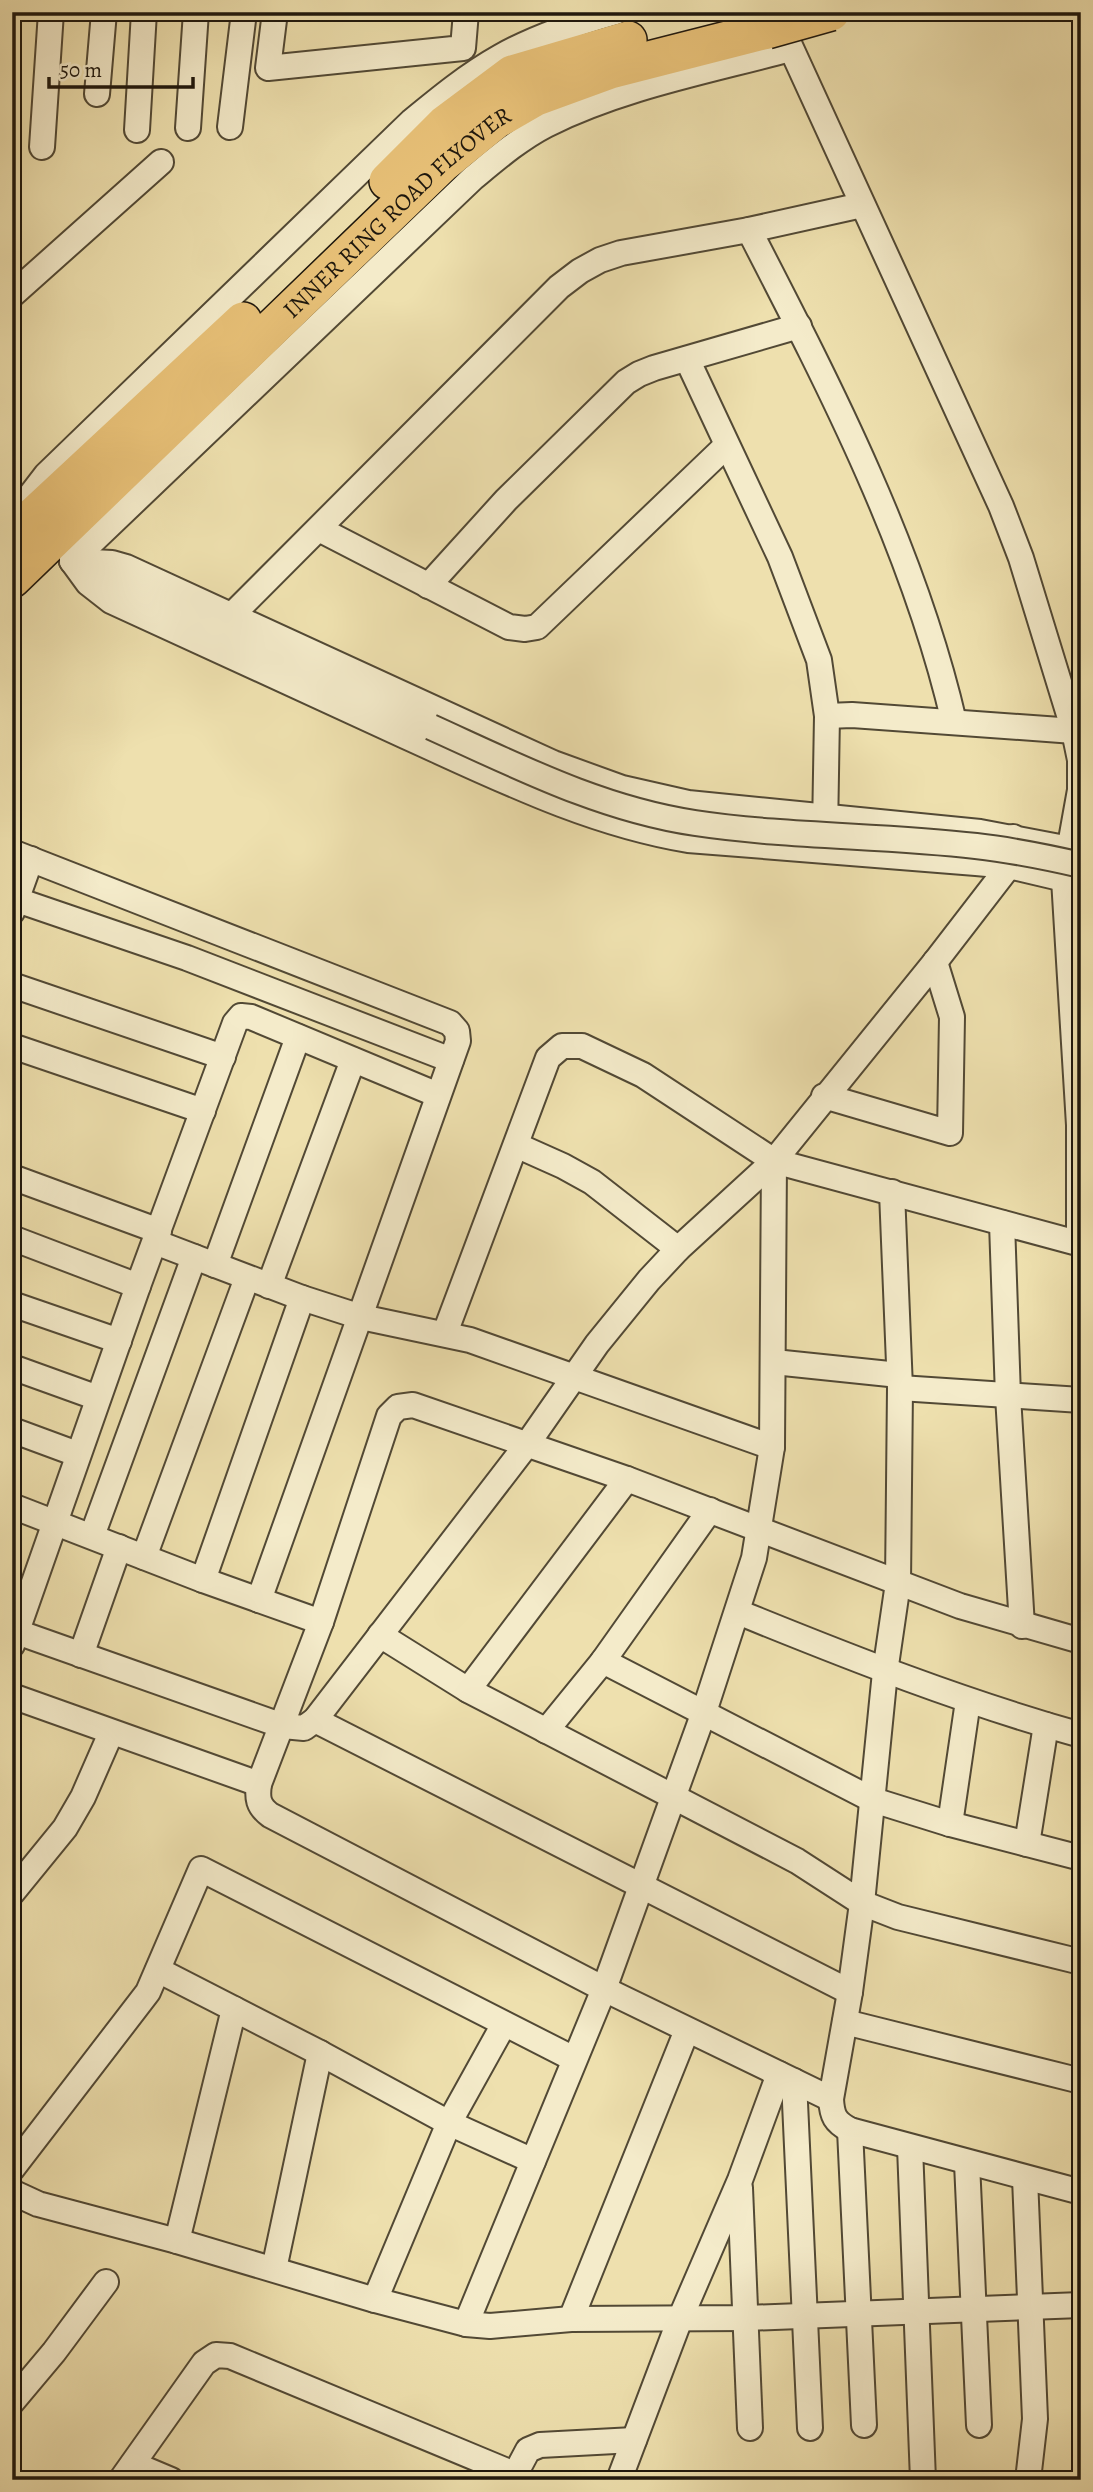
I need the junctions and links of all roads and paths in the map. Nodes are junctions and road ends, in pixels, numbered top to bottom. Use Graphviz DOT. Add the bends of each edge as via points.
graph roads {
  1 [pos="51,12"];
  2 [pos="104,12"];
  3 [pos="144,12"];
  4 [pos="196,12"];
  5 [pos="244,12"];
  6 [pos="275,12"];
  7 [pos="466,12"];
  8 [pos="738,12"];
  9 [pos="775,12"];
  10 [pos="831,12"];
  11 [pos="600,13"];
  12 [pos="790,49"];
  13 [pos="97,94"];
  14 [pos="230,127"];
  15 [pos="188,128"];
  16 [pos="137,130"];
  17 [pos="42,147"];
  18 [pos="161,162"];
  19 [pos="862,205"];
  20 [pos="749,230"];
  21 [pos="12,295"];
  22 [pos="799,326"];
  23 [pos="687,359"];
  24 [pos="726,446"];
  25 [pos="319,529"];
  26 [pos="42,535"];
  27 [pos="12,579"];
  28 [pos="428,586"];
  29 [pos="232,615"];
  30 [pos="827,716"];
  31 [pos="954,722"];
  32 [pos="1074,731"];
  33 [pos="825,817"];
  34 [pos="1013,837"];
  35 [pos="824,853"];
  36 [pos="22,855"];
  37 [pos="1072,864"];
  38 [pos="1009,866"];
  39 [pos="14,906"];
  40 [pos="935,962"];
  41 [pos="12,985"];
  42 [pos="298,1037"];
  43 [pos="12,1046"];
  44 [pos="223,1057"];
  45 [pos="353,1060"];
  46 [pos="451,1060"];
  47 [pos="438,1095"];
  48 [pos="824,1096"];
  49 [pos="202,1111"];
  50 [pos="516,1145"];
  51 [pos="774,1161"];
  52 [pos="12,1177"];
  53 [pos="892,1192"];
  54 [pos="1002,1223"];
  55 [pos="157,1237"];
  56 [pos="12,1238"];
  57 [pos="1080,1244"];
  58 [pos="678,1249"];
  59 [pos="204,1261"];
  60 [pos="258,1282"];
  61 [pos="138,1286"];
  62 [pos="302,1298"];
  63 [pos="12,1304"];
  64 [pos="361,1317"];
  65 [pos="445,1334"];
  66 [pos="119,1341"];
  67 [pos="774,1362"];
  68 [pos="12,1367"];
  69 [pos="576,1376"];
  70 [pos="900,1381"];
  71 [pos="1008,1396"];
  72 [pos="98,1398"];
  73 [pos="1081,1400"];
  74 [pos="12,1430"];
  75 [pos="528,1443"];
  76 [pos="772,1447"];
  77 [pos="77,1454"];
  78 [pos="627,1479"];
  79 [pos="12,1506"];
  80 [pos="710,1510"];
  81 [pos="57,1522"];
  82 [pos="761,1530"];
  83 [pos="92,1536"];
  84 [pos="119,1547"];
  85 [pos="144,1557"];
  86 [pos="203,1580"];
  87 [pos="898,1583"];
  88 [pos="259,1600"];
  89 [pos="738,1612"];
  90 [pos="321,1622"];
  91 [pos="1022,1626"];
  92 [pos="380,1635"];
  93 [pos="14,1638"];
  94 [pos="1081,1641"];
  95 [pos="81,1655"];
  96 [pos="603,1661"];
  97 [pos="886,1672"];
  98 [pos="468,1690"];
  99 [pos="12,1696"];
  100 [pos="968,1701"];
  101 [pos="704,1712"];
  102 [pos="315,1720"];
  103 [pos="1046,1725"];
  104 [pos="283,1726"];
  105 [pos="546,1731"];
  106 [pos="111,1733"];
  107 [pos="1081,1735"];
  108 [pos="259,1784"];
  109 [pos="674,1798"];
  110 [pos="873,1801"];
  111 [pos="950,1824"];
  112 [pos="1027,1844"];
  113 [pos="1081,1858"];
  114 [pos="643,1885"];
  115 [pos="12,1893"];
  116 [pos="862,1903"];
  117 [pos="1081,1962"];
  118 [pos="158,1970"];
  119 [pos="604,1989"];
  120 [pos="850,1992"];
  121 [pos="234,2009"];
  122 [pos="845,2022"];
  123 [pos="505,2024"];
  124 [pos="687,2030"];
  125 [pos="320,2053"];
  126 [pos="574,2059"];
  127 [pos="786,2077"];
  128 [pos="1081,2081"];
  129 [pos="831,2099"];
  130 [pos="449,2123"];
  131 [pos="850,2130"];
  132 [pos="909,2147"];
  133 [pos="533,2161"];
  134 [pos="967,2163"];
  135 [pos="12,2169"];
  136 [pos="1025,2178"];
  137 [pos="740,2180"];
  138 [pos="12,2192"];
  139 [pos="1080,2192"];
  140 [pos="1081,2210"];
  141 [pos="177,2241"];
  142 [pos="274,2269"];
  143 [pos="106,2282"];
  144 [pos="375,2300"];
  145 [pos="1081,2305"];
  146 [pos="1031,2306"];
  147 [pos="975,2308"];
  148 [pos="917,2310"];
  149 [pos="860,2314"];
  150 [pos="806,2316"];
  151 [pos="747,2318"];
  152 [pos="571,2319"];
  153 [pos="680,2319"];
  154 [pos="466,2325"];
  155 [pos="12,2402"];
  156 [pos="864,2425"];
  157 [pos="979,2425"];
  158 [pos="750,2428"];
  159 [pos="810,2428"];
  160 [pos="634,2440"];
  161 [pos="127,2472"];
  162 [pos="513,2477"];
  163 [pos="171,2480"];
  164 [pos="619,2480"];
  165 [pos="923,2480"];
  166 [pos="1028,2480"];
  1 -- 17 [label="street"];
  2 -- 13 [label="street"];
  3 -- 16 [label="street"];
  4 -- 15 [label="street"];
  5 -- 14 [label="street"];
  6 -- 7 [label="street" via="268,68 463,48"];
  8 -- 26 [label="highway, INNER RING ROAD FLYOVER" via="548,62 512,75 476,99 295,273"];
  9 -- 12 [label="street"];
  10 -- 26 [label="highway, INNER RING ROAD FLYOVER, bridge" via="610,69 536,97 496,120 442,164"];
  11 -- 26 [label="street" via="500,57 412,121 46,475 26,501"];
  12 -- 19 [label="street"];
  12 -- 26 [label="street" via="588,106 510,147"];
  18 -- 21 [label="street"];
  19 -- 20 [label="street"];
  19 -- 32 [label="street" via="1006,519"];
  20 -- 22 [label="street"];
  20 -- 25 [label="street" via="621,253 580,271"];
  22 -- 23 [label="street"];
  22 -- 31 [label="street" via="881,501 941,665"];
  23 -- 24 [label="street"];
  23 -- 28 [label="street" via="639,374 612,393"];
  24 -- 28 [label="street" via="537,627 509,626"];
  24 -- 30 [label="street" via="780,557 819,660"];
  25 -- 28 [label="street"];
  25 -- 29 [label="street"];
  26 -- 27 [label="highway"];
  26 -- 29 [label="street"];
  26 -- 35 [label="street" via="111,601 561,806 649,834"];
  26 -- 37 [label="street, bridge" via="565,788 648,814 695,823 978,846"];
  29 -- 33 [label="street" via="587,777 688,803"];
  30 -- 31 [label="street"];
  30 -- 33 [label="street"];
  31 -- 32 [label="street"];
  32 -- 37 [label="street" via="1080,790"];
  33 -- 34 [label="street"];
  33 -- 35 [label="street"];
  34 -- 37 [label="street"];
  34 -- 38 [label="street"];
  35 -- 38 [label="street"];
  36 -- 39 [label="street"];
  36 -- 46 [label="street" via="450,1023 458,1041"];
  37 -- 38 [label="street"];
  37 -- 57 [label="street"];
  38 -- 40 [label="street"];
  39 -- 46 [label="street" via="176,954"];
  40 -- 48 [label="street"];
  40 -- 48 [label="street" via="952,1017 950,1133"];
  41 -- 44 [label="street"];
  42 -- 44 [label="street" via="241,1016"];
  42 -- 45 [label="street"];
  42 -- 59 [label="street"];
  43 -- 49 [label="street"];
  44 -- 49 [label="street"];
  45 -- 47 [label="street"];
  45 -- 60 [label="street"];
  46 -- 47 [label="street"];
  47 -- 64 [label="street"];
  48 -- 51 [label="street"];
  49 -- 55 [label="street"];
  50 -- 51 [label="street" via="548,1058 562,1046 582,1046 643,1075"];
  50 -- 58 [label="street" via="592,1182"];
  50 -- 65 [label="street"];
  51 -- 53 [label="street"];
  51 -- 58 [label="street"];
  51 -- 67 [label="street"];
  52 -- 55 [label="street"];
  53 -- 54 [label="street"];
  53 -- 70 [label="street"];
  54 -- 57 [label="street"];
  54 -- 71 [label="street"];
  55 -- 59 [label="street"];
  55 -- 61 [label="street"];
  56 -- 61 [label="street"];
  58 -- 69 [label="street" via="597,1344"];
  59 -- 60 [label="street"];
  59 -- 83 [label="street"];
  60 -- 62 [label="street"];
  60 -- 85 [label="street"];
  61 -- 66 [label="street"];
  62 -- 64 [label="street"];
  62 -- 86 [label="street"];
  63 -- 66 [label="street"];
  64 -- 65 [label="street"];
  64 -- 88 [label="street"];
  65 -- 69 [label="street"];
  66 -- 72 [label="street"];
  67 -- 70 [label="street"];
  67 -- 76 [label="street"];
  68 -- 72 [label="street"];
  69 -- 75 [label="street"];
  69 -- 76 [label="street"];
  70 -- 71 [label="street"];
  70 -- 87 [label="street"];
  71 -- 73 [label="street"];
  71 -- 91 [label="street"];
  72 -- 77 [label="street"];
  74 -- 77 [label="street"];
  75 -- 78 [label="street"];
  75 -- 90 [label="street" via="413,1405 398,1407 390,1416"];
  75 -- 92 [label="street"];
  76 -- 82 [label="street"];
  77 -- 81 [label="street"];
  78 -- 80 [label="street"];
  78 -- 98 [label="street"];
  79 -- 81 [label="street"];
  80 -- 82 [label="street"];
  80 -- 96 [label="street"];
  81 -- 83 [label="street"];
  81 -- 93 [label="street"];
  82 -- 87 [label="street"];
  82 -- 89 [label="street"];
  83 -- 84 [label="street"];
  84 -- 85 [label="street"];
  84 -- 95 [label="street"];
  85 -- 86 [label="street"];
  86 -- 88 [label="street"];
  87 -- 91 [label="street"];
  87 -- 97 [label="street"];
  88 -- 90 [label="street"];
  89 -- 97 [label="street"];
  89 -- 101 [label="street"];
  90 -- 104 [label="street"];
  91 -- 94 [label="street"];
  92 -- 98 [label="street"];
  92 -- 102 [label="street"];
  93 -- 95 [label="street"];
  95 -- 104 [label="street"];
  96 -- 101 [label="street"];
  96 -- 105 [label="street"];
  97 -- 100 [label="street"];
  97 -- 110 [label="street"];
  98 -- 105 [label="street"];
  99 -- 106 [label="street"];
  100 -- 103 [label="street"];
  100 -- 111 [label="street"];
  101 -- 109 [label="street"];
  101 -- 110 [label="street"];
  102 -- 104 [label="street" via="304,1728"];
  102 -- 114 [label="street"];
  103 -- 107 [label="street"];
  103 -- 112 [label="street"];
  104 -- 108 [label="street"];
  105 -- 109 [label="street"];
  106 -- 108 [label="street"];
  106 -- 115 [label="street" via="65,1828"];
  108 -- 119 [label="street" via="261,1808 270,1815"];
  109 -- 114 [label="street"];
  109 -- 116 [label="street" via="797,1861"];
  110 -- 111 [label="street"];
  110 -- 116 [label="street"];
  111 -- 112 [label="street"];
  112 -- 113 [label="street"];
  114 -- 119 [label="street"];
  114 -- 120 [label="street"];
  116 -- 117 [label="street" via="898,1917"];
  116 -- 120 [label="street"];
  118 -- 121 [label="street"];
  118 -- 123 [label="street" via="201,1869"];
  118 -- 135 [label="street" via="148,1992"];
  119 -- 124 [label="street"];
  119 -- 126 [label="street"];
  120 -- 122 [label="street"];
  121 -- 125 [label="street"];
  121 -- 141 [label="street"];
  122 -- 128 [label="street"];
  122 -- 129 [label="street"];
  123 -- 126 [label="street"];
  123 -- 130 [label="street"];
  124 -- 127 [label="street"];
  124 -- 152 [label="street"];
  125 -- 130 [label="street"];
  125 -- 142 [label="street"];
  126 -- 133 [label="street"];
  127 -- 129 [label="street"];
  127 -- 137 [label="street"];
  127 -- 150 [label="street"];
  129 -- 131 [label="street" via="832,2114"];
  130 -- 133 [label="street"];
  130 -- 144 [label="street"];
  131 -- 132 [label="street"];
  131 -- 149 [label="street"];
  132 -- 134 [label="street"];
  132 -- 148 [label="street"];
  133 -- 154 [label="street"];
  134 -- 136 [label="street"];
  134 -- 147 [label="street"];
  136 -- 139 [label="street"];
  136 -- 146 [label="street"];
  137 -- 151 [label="street"];
  137 -- 153 [label="street"];
  138 -- 141 [label="street" via="38,2204"];
  139 -- 140 [label="street"];
  141 -- 142 [label="street"];
  142 -- 144 [label="street"];
  143 -- 155 [label="street"];
  144 -- 154 [label="street"];
  145 -- 146 [label="street"];
  146 -- 147 [label="street"];
  146 -- 166 [label="street" via="1035,2419"];
  147 -- 148 [label="street"];
  147 -- 157 [label="street"];
  148 -- 149 [label="street"];
  148 -- 165 [label="street"];
  149 -- 150 [label="street"];
  149 -- 156 [label="street"];
  150 -- 151 [label="street"];
  150 -- 159 [label="street"];
  151 -- 153 [label="street"];
  151 -- 158 [label="street"];
  152 -- 153 [label="street"];
  152 -- 154 [label="street"];
  153 -- 160 [label="street"];
  160 -- 162 [label="street" via="540,2445 528,2450"];
  160 -- 164 [label="street"];
  161 -- 162 [label="street" via="204,2363 216,2355 230,2356"];
  161 -- 163 [label="street"];
}
